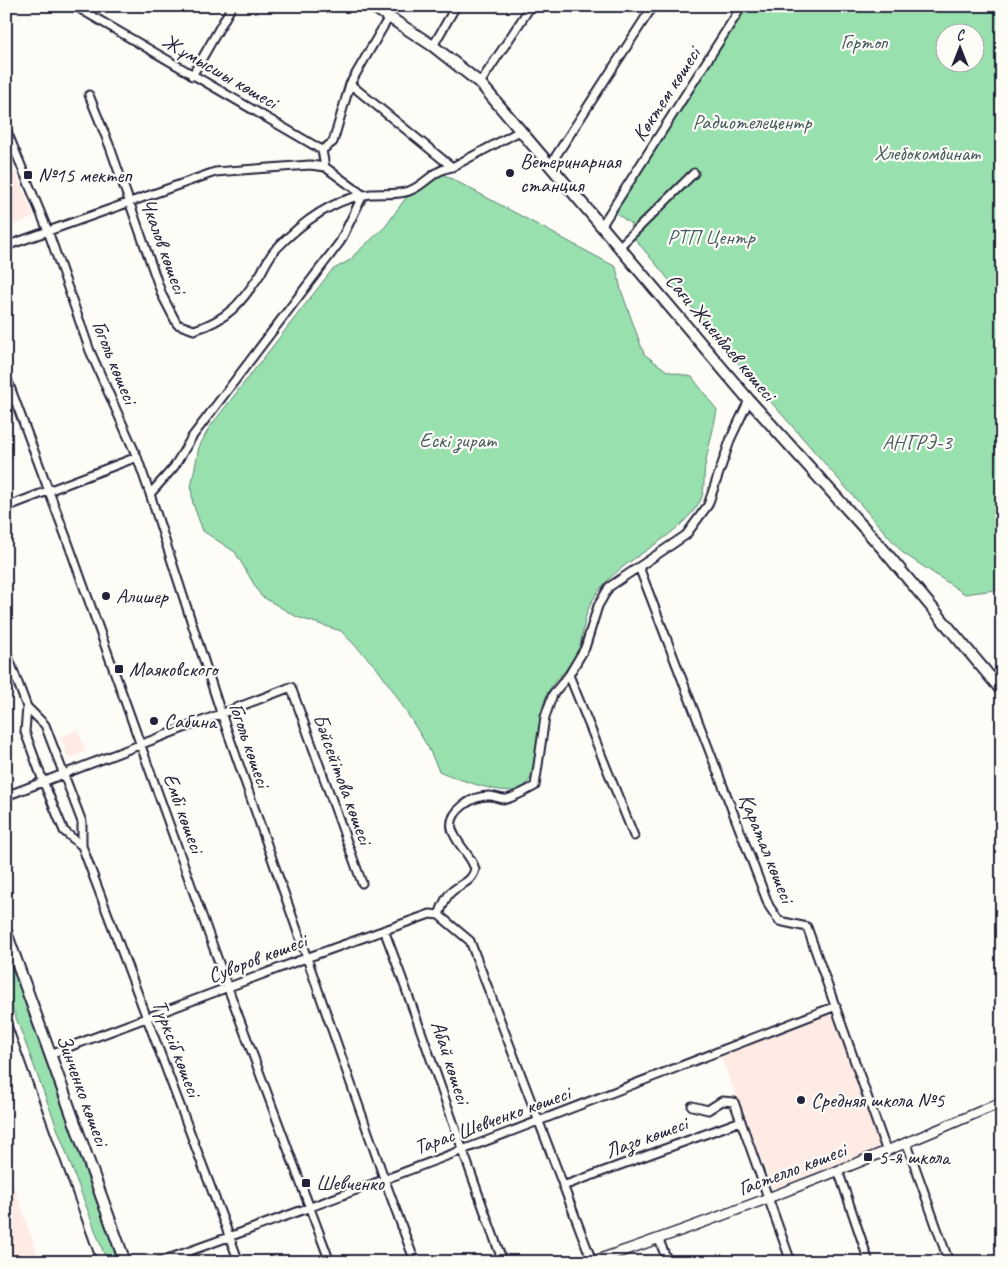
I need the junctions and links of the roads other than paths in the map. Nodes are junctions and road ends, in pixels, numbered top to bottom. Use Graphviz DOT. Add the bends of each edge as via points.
graph roads {
  1 [pos="75,6"];
  2 [pos="232,6"];
  3 [pos="372,6"];
  4 [pos="456,6"];
  5 [pos="532,6"];
  6 [pos="654,6"];
  7 [pos="742,6"];
  8 [pos="389,17"];
  9 [pos="433,46"];
  10 [pos="192,76"];
  11 [pos="480,83"];
  12 [pos="350,84"];
  13 [pos="89,95"];
  14 [pos="6,129"];
  15 [pos="520,130"];
  16 [pos="322,150"];
  17 [pos="550,165"];
  18 [pos="325,167"];
  19 [pos="452,167"];
  20 [pos="694,173"];
  21 [pos="363,195"];
  22 [pos="130,201"];
  23 [pos="602,225"];
  24 [pos="48,231"];
  25 [pos="6,246"];
  26 [pos="620,246"];
  27 [pos="6,376"];
  28 [pos="749,400"];
  29 [pos="137,457"];
  30 [pos="49,490"];
  31 [pos="150,494"];
  32 [pos="6,507"];
  33 [pos="639,567"];
  34 [pos="6,651"];
  35 [pos="569,675"];
  36 [pos="1002,691"];
  37 [pos="27,707"];
  38 [pos="221,713"];
  39 [pos="141,744"];
  40 [pos="64,773"];
  41 [pos="43,781"];
  42 [pos="6,796"];
  43 [pos="634,836"];
  44 [pos="82,846"];
  45 [pos="362,883"];
  46 [pos="439,915"];
  47 [pos="384,930"];
  48 [pos="6,932"];
  49 [pos="306,958"];
  50 [pos="228,988"];
  51 [pos="836,1006"];
  52 [pos="147,1017"];
  53 [pos="50,1054"];
  54 [pos="1002,1102"];
  55 [pos="692,1106"];
  56 [pos="539,1121"];
  57 [pos="741,1121"];
  58 [pos="907,1144"];
  59 [pos="462,1152"];
  60 [pos="887,1152"];
  61 [pos="838,1170"];
  62 [pos="384,1178"];
  63 [pos="563,1186"];
  64 [pos="768,1197"];
  65 [pos="310,1206"];
  66 [pos="230,1237"];
  67 [pos="659,1240"];
  68 [pos="125,1262"];
  69 [pos="159,1262"];
  70 [pos="239,1262"];
  71 [pos="330,1262"];
  72 [pos="415,1262"];
  73 [pos="503,1262"];
  74 [pos="592,1262"];
  75 [pos="668,1262"];
  76 [pos="791,1262"];
  77 [pos="869,1262"];
  78 [pos="949,1262"];
  1 -- 10 [label="street, Жұмысшы көшесі"];
  2 -- 10 [label="street"];
  3 -- 8 [label="main road, Сағи Жиенбаев көшесі"];
  4 -- 9 [label="street"];
  5 -- 11 [label="street"];
  6 -- 17 [label="street"];
  7 -- 23 [label="street, Көктем көшесі"];
  8 -- 9 [label="main road, Сағи Жиенбаев көшесі"];
  8 -- 12 [label="street"];
  9 -- 11 [label="main road, Сағи Жиенбаев көшесі"];
  10 -- 16 [label="street, Жұмысшы көшесі"];
  11 -- 15 [label="main road, Сағи Жиенбаев көшесі"];
  12 -- 16 [label="street" via="333,142"];
  12 -- 19 [label="street"];
  13 -- 22 [label="street, Чкалов көшесі"];
  14 -- 24 [label="street, Гоголь көшесі"];
  15 -- 17 [label="main road, Сағи Жиенбаев көшесі"];
  15 -- 19 [label="street"];
  16 -- 18 [label="street"];
  17 -- 23 [label="main road, Сағи Жиенбаев көшесі"];
  18 -- 21 [label="street"];
  18 -- 22 [label="street" via="215,172"];
  19 -- 21 [label="street" via="440,169 410,191"];
  20 -- 26 [label="street"];
  21 -- 22 [label="street, Чкалов көшесі" via="330,206 313,216 274,251 233,311 194,330 177,324 162,294"];
  21 -- 31 [label="street" via="340,242 196,431 174,467"];
  22 -- 24 [label="street"];
  23 -- 26 [label="main road, Сағи Жиенбаев көшесі"];
  24 -- 25 [label="street"];
  24 -- 29 [label="street, Гоголь көшесі" via="90,351"];
  26 -- 28 [label="main road, Сағи Жиенбаев көшесі"];
  27 -- 30 [label="street, Ембі көшесі"];
  28 -- 33 [label="street" via="731,438 708,505 686,535"];
  28 -- 36 [label="main road, Сағи Жиенбаев көшесі" via="882,548"];
  29 -- 30 [label="street"];
  29 -- 31 [label="street, Гоголь көшесі"];
  30 -- 32 [label="street"];
  30 -- 39 [label="street, Ембі көшесі"];
  31 -- 38 [label="street, Гоголь көшесі"];
  33 -- 35 [label="street" via="609,587 598,606 585,648"];
  33 -- 51 [label="street, Қаратал көшесі" via="768,906 779,921 806,927"];
  34 -- 37 [label="street, Түрксіб көшесі"];
  35 -- 43 [label="street"];
  35 -- 46 [label="street" via="553,694 545,717 535,786 504,799 479,796 455,812 452,828 475,869 469,881 445,899"];
  37 -- 40 [label="street, Түрксіб көшесі" via="45,725"];
  37 -- 41 [label="street, Түрксіб көшесі" via="24,732"];
  38 -- 39 [label="street"];
  38 -- 45 [label="street, Бәйсейітова көшесі" via="291,688"];
  38 -- 49 [label="street, Гоголь көшесі"];
  39 -- 40 [label="street"];
  39 -- 50 [label="street, Ембі көшесі"];
  40 -- 41 [label="street"];
  40 -- 44 [label="street, Түрксіб көшесі" via="82,822"];
  41 -- 42 [label="street"];
  41 -- 44 [label="street, Түрксіб көшесі" via="64,831"];
  44 -- 52 [label="street, Түрксіб көшесі"];
  46 -- 47 [label="street, Суворов көшесі" via="430,914"];
  46 -- 56 [label="street" via="470,941"];
  47 -- 49 [label="street, Суворов көшесі"];
  47 -- 59 [label="street, Абай көшесі" via="416,1013"];
  48 -- 53 [label="main road, Зинченко көшесі"];
  49 -- 50 [label="street, Суворов көшесі"];
  49 -- 62 [label="street, Гоголь көшесі"];
  50 -- 52 [label="street, Суворов көшесі"];
  50 -- 65 [label="street, Ембі көшесі"];
  51 -- 56 [label="street, Тарас Шевченко көшесі"];
  51 -- 60 [label="street, Қаратал көшесі"];
  52 -- 53 [label="street, Суворов көшесі"];
  52 -- 66 [label="street, Түрксіб көшесі"];
  53 -- 68 [label="main road, Зинченко көшесі"];
  54 -- 58 [label="street, Гастелло көшесі"];
  55 -- 57 [label="street, Лазо көшесі" via="708,1110 722,1101 734,1102"];
  56 -- 59 [label="street, Тарас Шевченко көшесі"];
  56 -- 63 [label="street"];
  57 -- 63 [label="street, Лазо көшесі"];
  57 -- 64 [label="street, Лазо көшесі"];
  58 -- 60 [label="street, Гастелло көшесі"];
  58 -- 78 [label="street"];
  59 -- 62 [label="street, Тарас Шевченко көшесі"];
  59 -- 73 [label="street, Абай көшесі"];
  60 -- 61 [label="street, Гастелло көшесі"];
  61 -- 64 [label="street, Гастелло көшесі"];
  61 -- 77 [label="street"];
  62 -- 65 [label="street, Тарас Шевченко көшесі"];
  62 -- 72 [label="street, Гоголь көшесі"];
  63 -- 74 [label="street"];
  64 -- 67 [label="street, Гастелло көшесі"];
  64 -- 76 [label="street, Лазо көшесі"];
  65 -- 66 [label="street, Тарас Шевченко көшесі"];
  65 -- 71 [label="street, Ембі көшесі"];
  66 -- 69 [label="street, Тарас Шевченко көшесі"];
  66 -- 70 [label="street, Түрксіб көшесі"];
  67 -- 74 [label="street, Гастелло көшесі"];
  67 -- 75 [label="street"];
}
